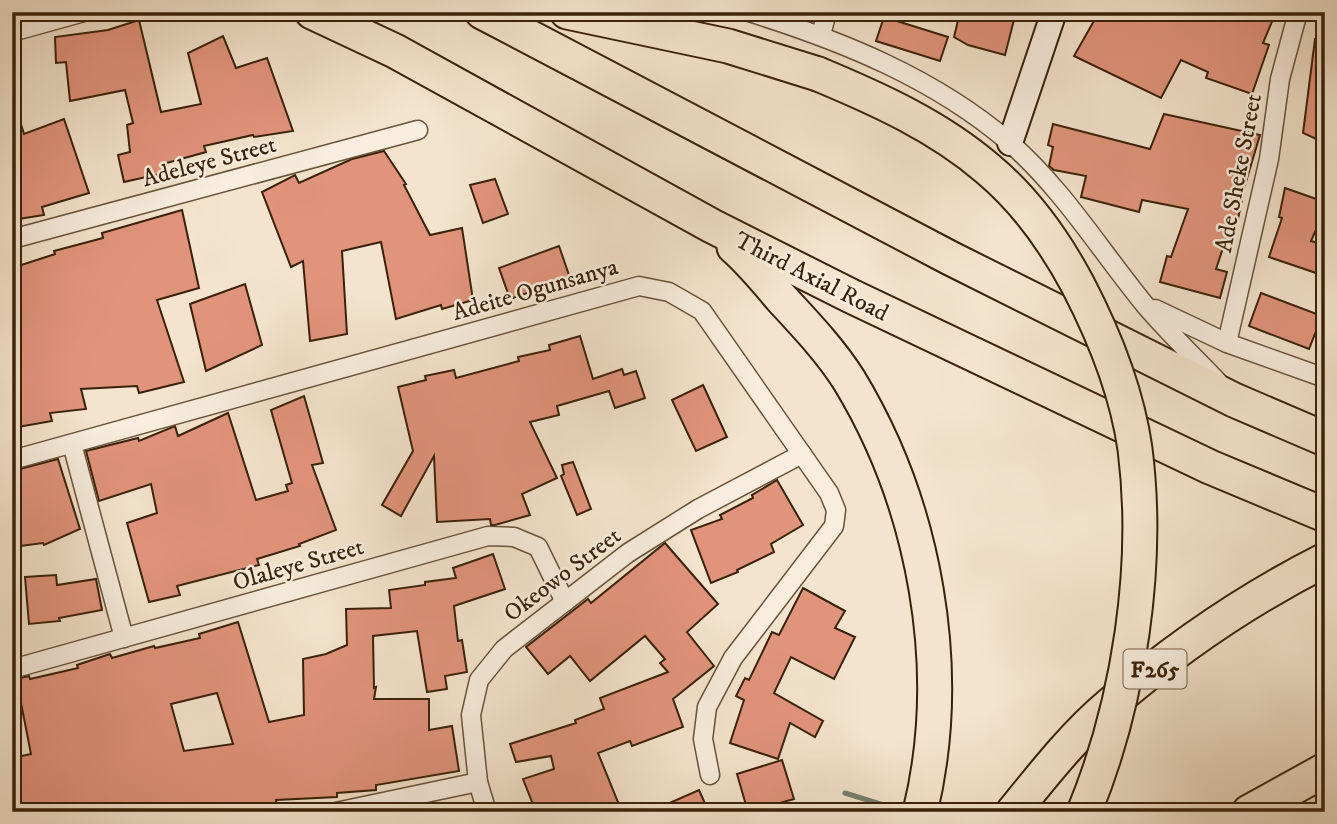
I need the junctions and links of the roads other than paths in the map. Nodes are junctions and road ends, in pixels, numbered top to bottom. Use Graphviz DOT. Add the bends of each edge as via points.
graph roads {
  1 [pos="84,12"];
  2 [pos="312,12"];
  3 [pos="482,12"];
  4 [pos="567,12"];
  5 [pos="749,12"];
  6 [pos="827,12"];
  7 [pos="1054,12"];
  8 [pos="1298,12"];
  9 [pos="12,32"];
  10 [pos="821,35"];
  11 [pos="418,130"];
  12 [pos="1010,143"];
  13 [pos="712,226"];
  14 [pos="12,239"];
  15 [pos="1145,305"];
  16 [pos="1227,343"];
  17 [pos="1325,378"];
  18 [pos="1234,400"];
  19 [pos="1325,439"];
  20 [pos="72,444"];
  21 [pos="802,454"];
  22 [pos="12,460"];
  23 [pos="1325,515"];
  24 [pos="1325,560"];
  25 [pos="565,602"];
  26 [pos="124,638"];
  27 [pos="12,669"];
  28 [pos="1325,770"];
  29 [pos="710,775"];
  30 [pos="478,782"];
  31 [pos="1257,806"];
  32 [pos="335,812"];
  33 [pos="487,812"];
  34 [pos="920,812"];
  35 [pos="1013,812"];
  36 [pos="1084,812"];
  1 -- 9 [label="street"];
  2 -- 13 [label="highway, Third Axial Road" via="396,51"];
  3 -- 18 [label="highway" via="950,258"];
  4 -- 36 [label="highway, bridge" via="728,46 869,95 951,141 988,169 1027,207 1064,259 1092,312 1119,381 1135,447 1140,515 1137,590 1126,669 1109,741"];
  5 -- 10 [label="street"];
  6 -- 10 [label="street"];
  7 -- 12 [label="street"];
  8 -- 16 [label="street, Ade Sheke Street" via="1280,79 1269,159"];
  10 -- 12 [label="street" via="912,75"];
  11 -- 14 [label="street, Adeleye Street"];
  12 -- 15 [label="street" via="1077,215"];
  13 -- 23 [label="highway, Third Axial Road" via="1067,401"];
  13 -- 34 [label="highway" via="746,257 848,379 895,475 914,531 933,647 936,715"];
  15 -- 16 [label="street"];
  15 -- 18 [label="street"];
  16 -- 17 [label="street"];
  18 -- 19 [label="highway"];
  20 -- 21 [label="street, Adeite Ogunsanya" via="639,286 669,292 702,311"];
  20 -- 22 [label="street, Adeite Ogunsanya"];
  20 -- 26 [label="street"];
  21 -- 25 [label="street, Okeowo Street" via="698,509 628,553"];
  21 -- 29 [label="street, Adeite Ogunsanya" via="829,493 836,510 834,526 733,657 708,707 704,739"];
  24 -- 35 [label="highway, F265" via="1195,638 1109,705"];
  25 -- 26 [label="street, Olaleye Street" via="538,547 514,537 488,536"];
  25 -- 30 [label="street, Okeowo Street" via="504,649 479,680 471,715"];
  26 -- 27 [label="street, Olaleye Street"];
  28 -- 31 [label="highway"];
  30 -- 32 [label="street"];
  30 -- 33 [label="street, Okeowo Street"];
}
